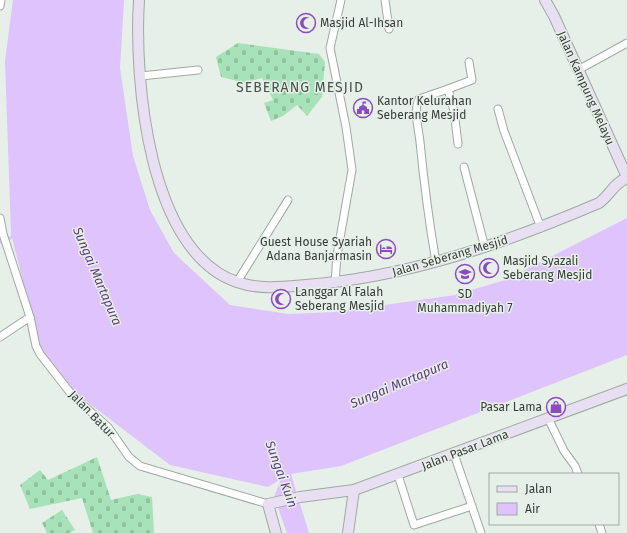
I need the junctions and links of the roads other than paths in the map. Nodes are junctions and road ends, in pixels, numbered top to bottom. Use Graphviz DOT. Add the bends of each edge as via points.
graph roads {
  1 [pos="1,0"];
  2 [pos="139,0"];
  3 [pos="341,0"];
  4 [pos="385,0"];
  5 [pos="545,0"];
  6 [pos="0,6"];
  7 [pos="389,29"];
  8 [pos="627,43"];
  9 [pos="469,62"];
  10 [pos="198,70"];
  11 [pos="578,70"];
  12 [pos="140,76"];
  13 [pos="448,89"];
  14 [pos="498,109"];
  15 [pos="458,144"];
  16 [pos="464,167"];
  17 [pos="627,177"];
  18 [pos="288,200"];
  19 [pos="0,218"];
  20 [pos="540,228"];
  21 [pos="485,248"];
  22 [pos="436,262"];
  23 [pos="237,282"];
  24 [pos="335,283"];
  25 [pos="30,317"];
  26 [pos="0,337"];
  27 [pos="627,390"];
  28 [pos="548,418"];
  29 [pos="454,454"];
  30 [pos="578,473"];
  31 [pos="398,475"];
  32 [pos="354,490"];
  33 [pos="273,503"];
  34 [pos="472,506"];
  35 [pos="276,533"];
  36 [pos="348,533"];
  37 [pos="481,533"];
  1 -- 6 [label="street"];
  2 -- 12 [label="street, Jalan Seberang Mesjid"];
  3 -- 24 [label="street" via="330,48 352,170 337,255"];
  4 -- 7 [label="street"];
  5 -- 11 [label="street, Jalan Kampung Melayu"];
  8 -- 11 [label="street"];
  9 -- 13 [label="street" via="472,80"];
  10 -- 12 [label="street"];
  11 -- 17 [label="street, Jalan Kampung Melayu"];
  12 -- 23 [label="street, Jalan Seberang Mesjid" via="143,108 154,163 172,216 203,261 217,272"];
  13 -- 15 [label="street"];
  13 -- 22 [label="street" via="421,97 417,104 425,197"];
  14 -- 20 [label="street"];
  16 -- 21 [label="street"];
  17 -- 20 [label="street, Jalan Seberang Mesjid" via="599,203"];
  18 -- 23 [label="street"];
  19 -- 25 [label="street, Jalan Batur"];
  20 -- 21 [label="street, Jalan Seberang Mesjid"];
  21 -- 22 [label="street, Jalan Seberang Mesjid"];
  22 -- 24 [label="street, Jalan Seberang Mesjid"];
  23 -- 24 [label="street, Jalan Seberang Mesjid" via="272,288"];
  25 -- 26 [label="street"];
  25 -- 33 [label="street, Jalan Batur" via="40,354 72,394 108,428 135,463"];
  27 -- 28 [label="street, Jalan Pasar Lama"];
  28 -- 29 [label="street, Jalan Pasar Lama"];
  28 -- 30 [label="street"];
  29 -- 31 [label="street, Jalan Pasar Lama"];
  29 -- 34 [label="street"];
  31 -- 32 [label="street, Jalan Pasar Lama"];
  31 -- 34 [label="street" via="414,525"];
  32 -- 33 [label="street, Jalan Pasar Lama"];
  32 -- 36 [label="street"];
  33 -- 35 [label="street"];
  34 -- 37 [label="street"];
}
